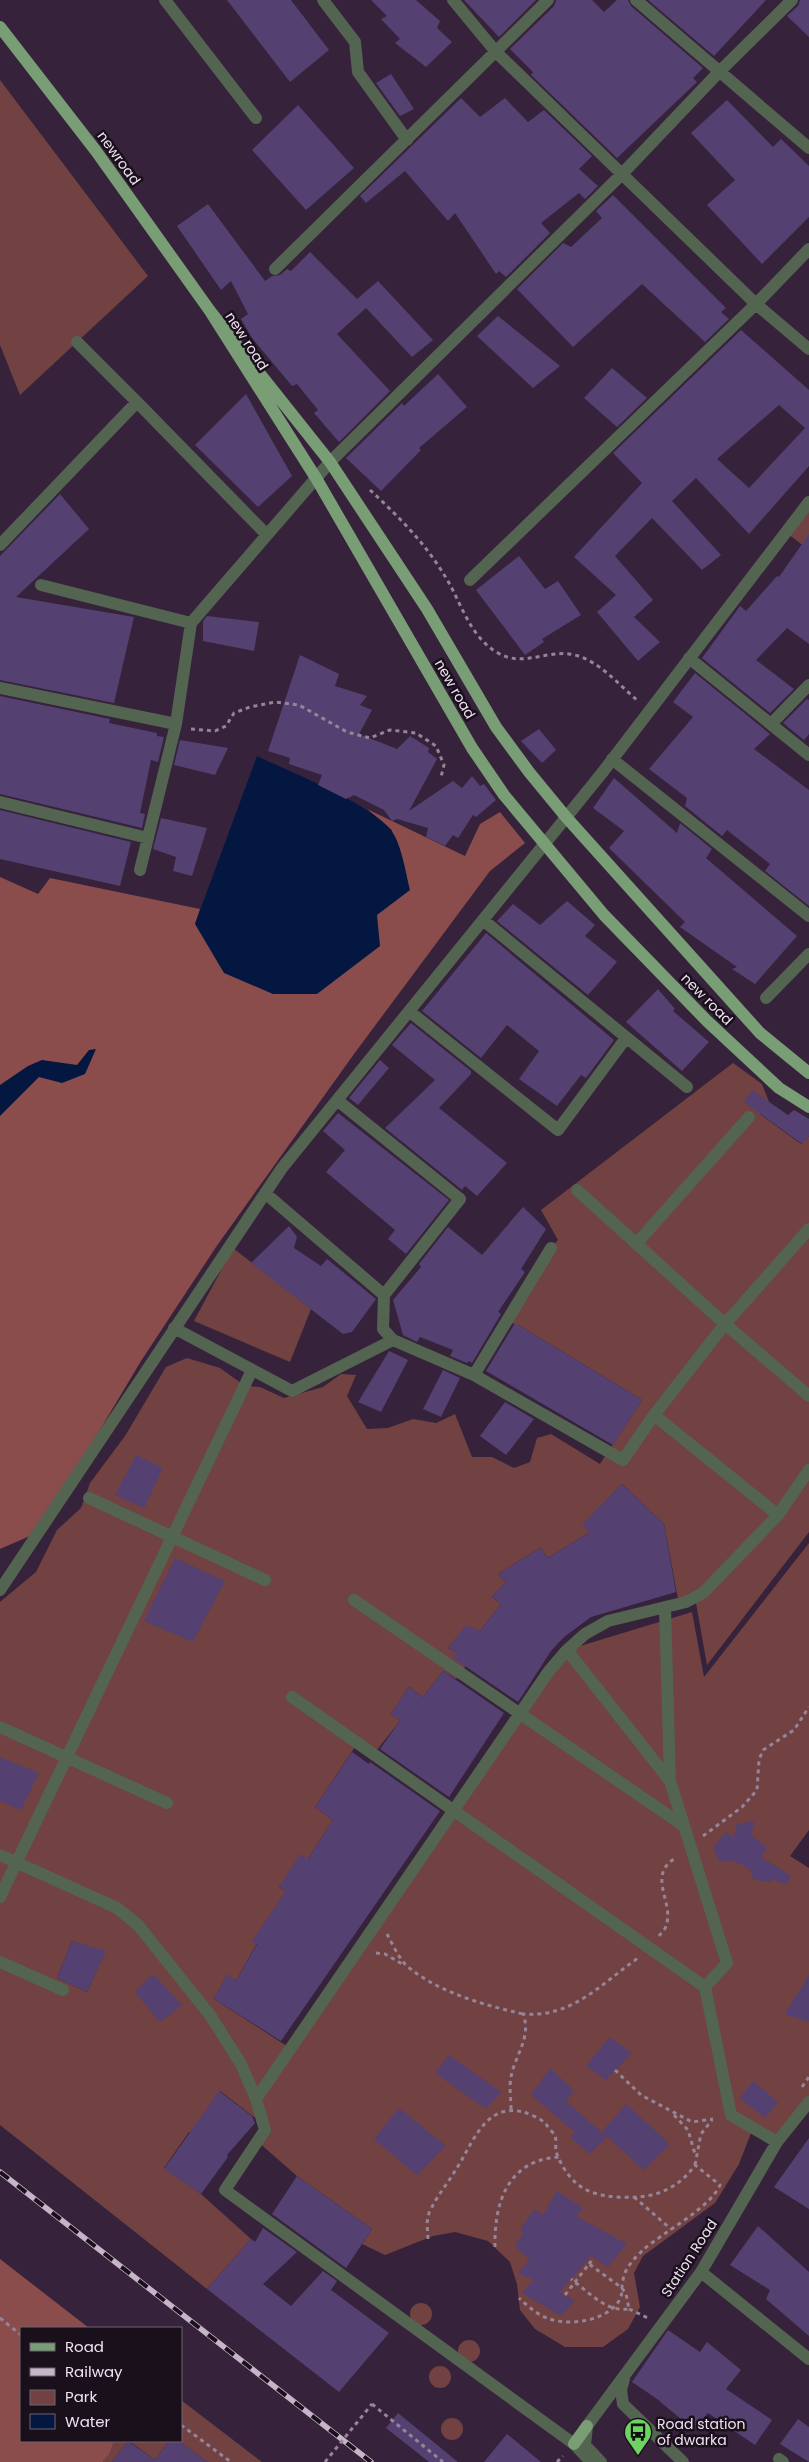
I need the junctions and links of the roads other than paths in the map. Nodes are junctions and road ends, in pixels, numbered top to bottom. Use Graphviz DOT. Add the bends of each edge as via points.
graph roads {
  1 [pos="165,0"];
  2 [pos="323,0"];
  3 [pos="454,0"];
  4 [pos="548,0"];
  5 [pos="636,0"];
  6 [pos="792,0"];
  7 [pos="0,27"];
  8 [pos="496,52"];
  9 [pos="719,72"];
  10 [pos="256,118"];
  11 [pos="407,140"];
  12 [pos="809,148"];
  13 [pos="622,174"];
  14 [pos="809,249"];
  15 [pos="275,269"];
  16 [pos="756,304"];
  17 [pos="210,311"];
  18 [pos="77,342"];
  19 [pos="809,349"];
  20 [pos="137,402"];
  21 [pos="330,462"];
  22 [pos="316,478"];
  23 [pos="809,502"];
  24 [pos="266,534"];
  25 [pos="0,545"];
  26 [pos="470,580"];
  27 [pos="41,585"];
  28 [pos="191,624"];
  29 [pos="689,658"];
  30 [pos="809,685"];
  31 [pos="0,688"];
  32 [pos="176,724"];
  33 [pos="771,724"];
  34 [pos="809,755"];
  35 [pos="612,759"];
  36 [pos="0,802"];
  37 [pos="566,817"];
  38 [pos="148,838"];
  39 [pos="545,843"];
  40 [pos="140,870"];
  41 [pos="809,916"];
  42 [pos="482,920"];
  43 [pos="809,954"];
  44 [pos="766,998"];
  45 [pos="409,1011"];
  46 [pos="626,1038"];
  47 [pos="809,1073"];
  48 [pos="687,1088"];
  49 [pos="337,1100"];
  50 [pos="809,1107"];
  51 [pos="750,1117"];
  52 [pos="577,1190"];
  53 [pos="265,1193"];
  54 [pos="807,1235"];
  55 [pos="636,1244"];
  56 [pos="551,1248"];
  57 [pos="384,1295"];
  58 [pos="725,1324"];
  59 [pos="174,1328"];
  60 [pos="393,1340"];
  61 [pos="252,1370"];
  62 [pos="474,1375"];
  63 [pos="809,1396"];
  64 [pos="654,1415"];
  65 [pos="809,1470"];
  66 [pos="89,1498"];
  67 [pos="778,1515"];
  68 [pos="172,1537"];
  69 [pos="266,1580"];
  70 [pos="0,1590"];
  71 [pos="354,1600"];
  72 [pos="665,1607"];
  73 [pos="567,1650"];
  74 [pos="292,1697"];
  75 [pos="520,1713"];
  76 [pos="0,1727"];
  77 [pos="67,1757"];
  78 [pos="670,1782"];
  79 [pos="168,1803"];
  80 [pos="452,1812"];
  81 [pos="684,1826"];
  82 [pos="0,1856"];
  83 [pos="16,1863"];
  84 [pos="0,1897"];
  85 [pos="0,1962"];
  86 [pos="705,1987"];
  87 [pos="63,1990"];
  88 [pos="256,2099"];
  89 [pos="809,2102"];
  90 [pos="777,2142"];
  91 [pos="700,2272"];
  92 [pos="809,2359"];
  93 [pos="626,2374"];
  94 [pos="587,2426"];
  95 [pos="574,2444"];
  96 [pos="591,2462"];
  97 [pos="601,2462"];
  98 [pos="683,2462"];
  1 -- 10 [label="street"];
  2 -- 11 [label="street" via="355,42 358,72"];
  3 -- 8 [label="street"];
  4 -- 8 [label="street"];
  5 -- 9 [label="street"];
  6 -- 9 [label="street"];
  7 -- 17 [label="main road, newroad" via="96,151"];
  8 -- 11 [label="street"];
  8 -- 13 [label="street"];
  9 -- 12 [label="street"];
  9 -- 13 [label="street"];
  11 -- 15 [label="street"];
  13 -- 16 [label="street"];
  13 -- 21 [label="street"];
  14 -- 16 [label="street"];
  16 -- 19 [label="street"];
  16 -- 26 [label="street"];
  17 -- 21 [label="main road, new road"];
  17 -- 22 [label="main road, new road"];
  18 -- 20 [label="street"];
  20 -- 24 [label="street"];
  20 -- 25 [label="street"];
  21 -- 22 [label="street"];
  21 -- 37 [label="main road, new road" via="426,609 496,727"];
  22 -- 24 [label="street"];
  22 -- 39 [label="main road, new road" via="472,748 504,795"];
  23 -- 29 [label="street"];
  24 -- 28 [label="street"];
  27 -- 28 [label="street"];
  28 -- 32 [label="street"];
  29 -- 33 [label="street"];
  29 -- 35 [label="street"];
  30 -- 33 [label="street"];
  31 -- 32 [label="street"];
  32 -- 38 [label="street"];
  33 -- 34 [label="street"];
  35 -- 37 [label="street"];
  35 -- 41 [label="street"];
  36 -- 38 [label="street"];
  37 -- 39 [label="street"];
  37 -- 47 [label="main road, new road" via="760,1033"];
  38 -- 40 [label="street"];
  39 -- 42 [label="street"];
  39 -- 50 [label="main road, new road" via="604,915 707,1021 779,1088"];
  42 -- 45 [label="street"];
  42 -- 46 [label="street"];
  43 -- 44 [label="street"];
  45 -- 46 [label="street" via="558,1130"];
  45 -- 49 [label="street"];
  46 -- 48 [label="street"];
  49 -- 53 [label="street"];
  49 -- 57 [label="street" via="460,1199"];
  51 -- 55 [label="street"];
  52 -- 55 [label="street"];
  53 -- 57 [label="street"];
  53 -- 59 [label="street"];
  54 -- 58 [label="street"];
  55 -- 58 [label="street"];
  56 -- 62 [label="street"];
  57 -- 60 [label="street" via="383,1328"];
  58 -- 63 [label="street"];
  58 -- 64 [label="street"];
  59 -- 61 [label="street"];
  59 -- 70 [label="street"];
  60 -- 61 [label="street" via="292,1391"];
  60 -- 62 [label="street"];
  61 -- 68 [label="street"];
  62 -- 64 [label="street" via="623,1460"];
  64 -- 67 [label="street"];
  65 -- 67 [label="street"];
  66 -- 68 [label="street"];
  67 -- 72 [label="street" via="703,1594"];
  68 -- 69 [label="street"];
  68 -- 77 [label="street"];
  71 -- 75 [label="street"];
  72 -- 73 [label="street" via="608,1621 585,1634"];
  72 -- 78 [label="street"];
  73 -- 75 [label="street"];
  73 -- 78 [label="street"];
  74 -- 80 [label="street"];
  75 -- 80 [label="street"];
  75 -- 81 [label="street"];
  76 -- 77 [label="street"];
  77 -- 79 [label="street"];
  77 -- 83 [label="street"];
  78 -- 81 [label="street"];
  80 -- 86 [label="street"];
  80 -- 88 [label="street"];
  81 -- 86 [label="street" via="726,1963"];
  82 -- 83 [label="street"];
  83 -- 84 [label="street"];
  83 -- 88 [label="street" via="117,1908 138,1925 210,2015 241,2064"];
  85 -- 87 [label="street"];
  86 -- 90 [label="street" via="731,2115"];
  88 -- 95 [label="street" via="265,2130 225,2190"];
  89 -- 90 [label="street, Station Road"];
  90 -- 91 [label="street, Station Road"];
  91 -- 92 [label="street"];
  91 -- 93 [label="street, Station Road"];
  93 -- 94 [label="street, Station Road"];
  93 -- 98 [label="street" via="623,2404"];
  94 -- 95 [label="main road"];
  94 -- 97 [label="street" via="585,2445"];
  95 -- 96 [label="street"];
}
